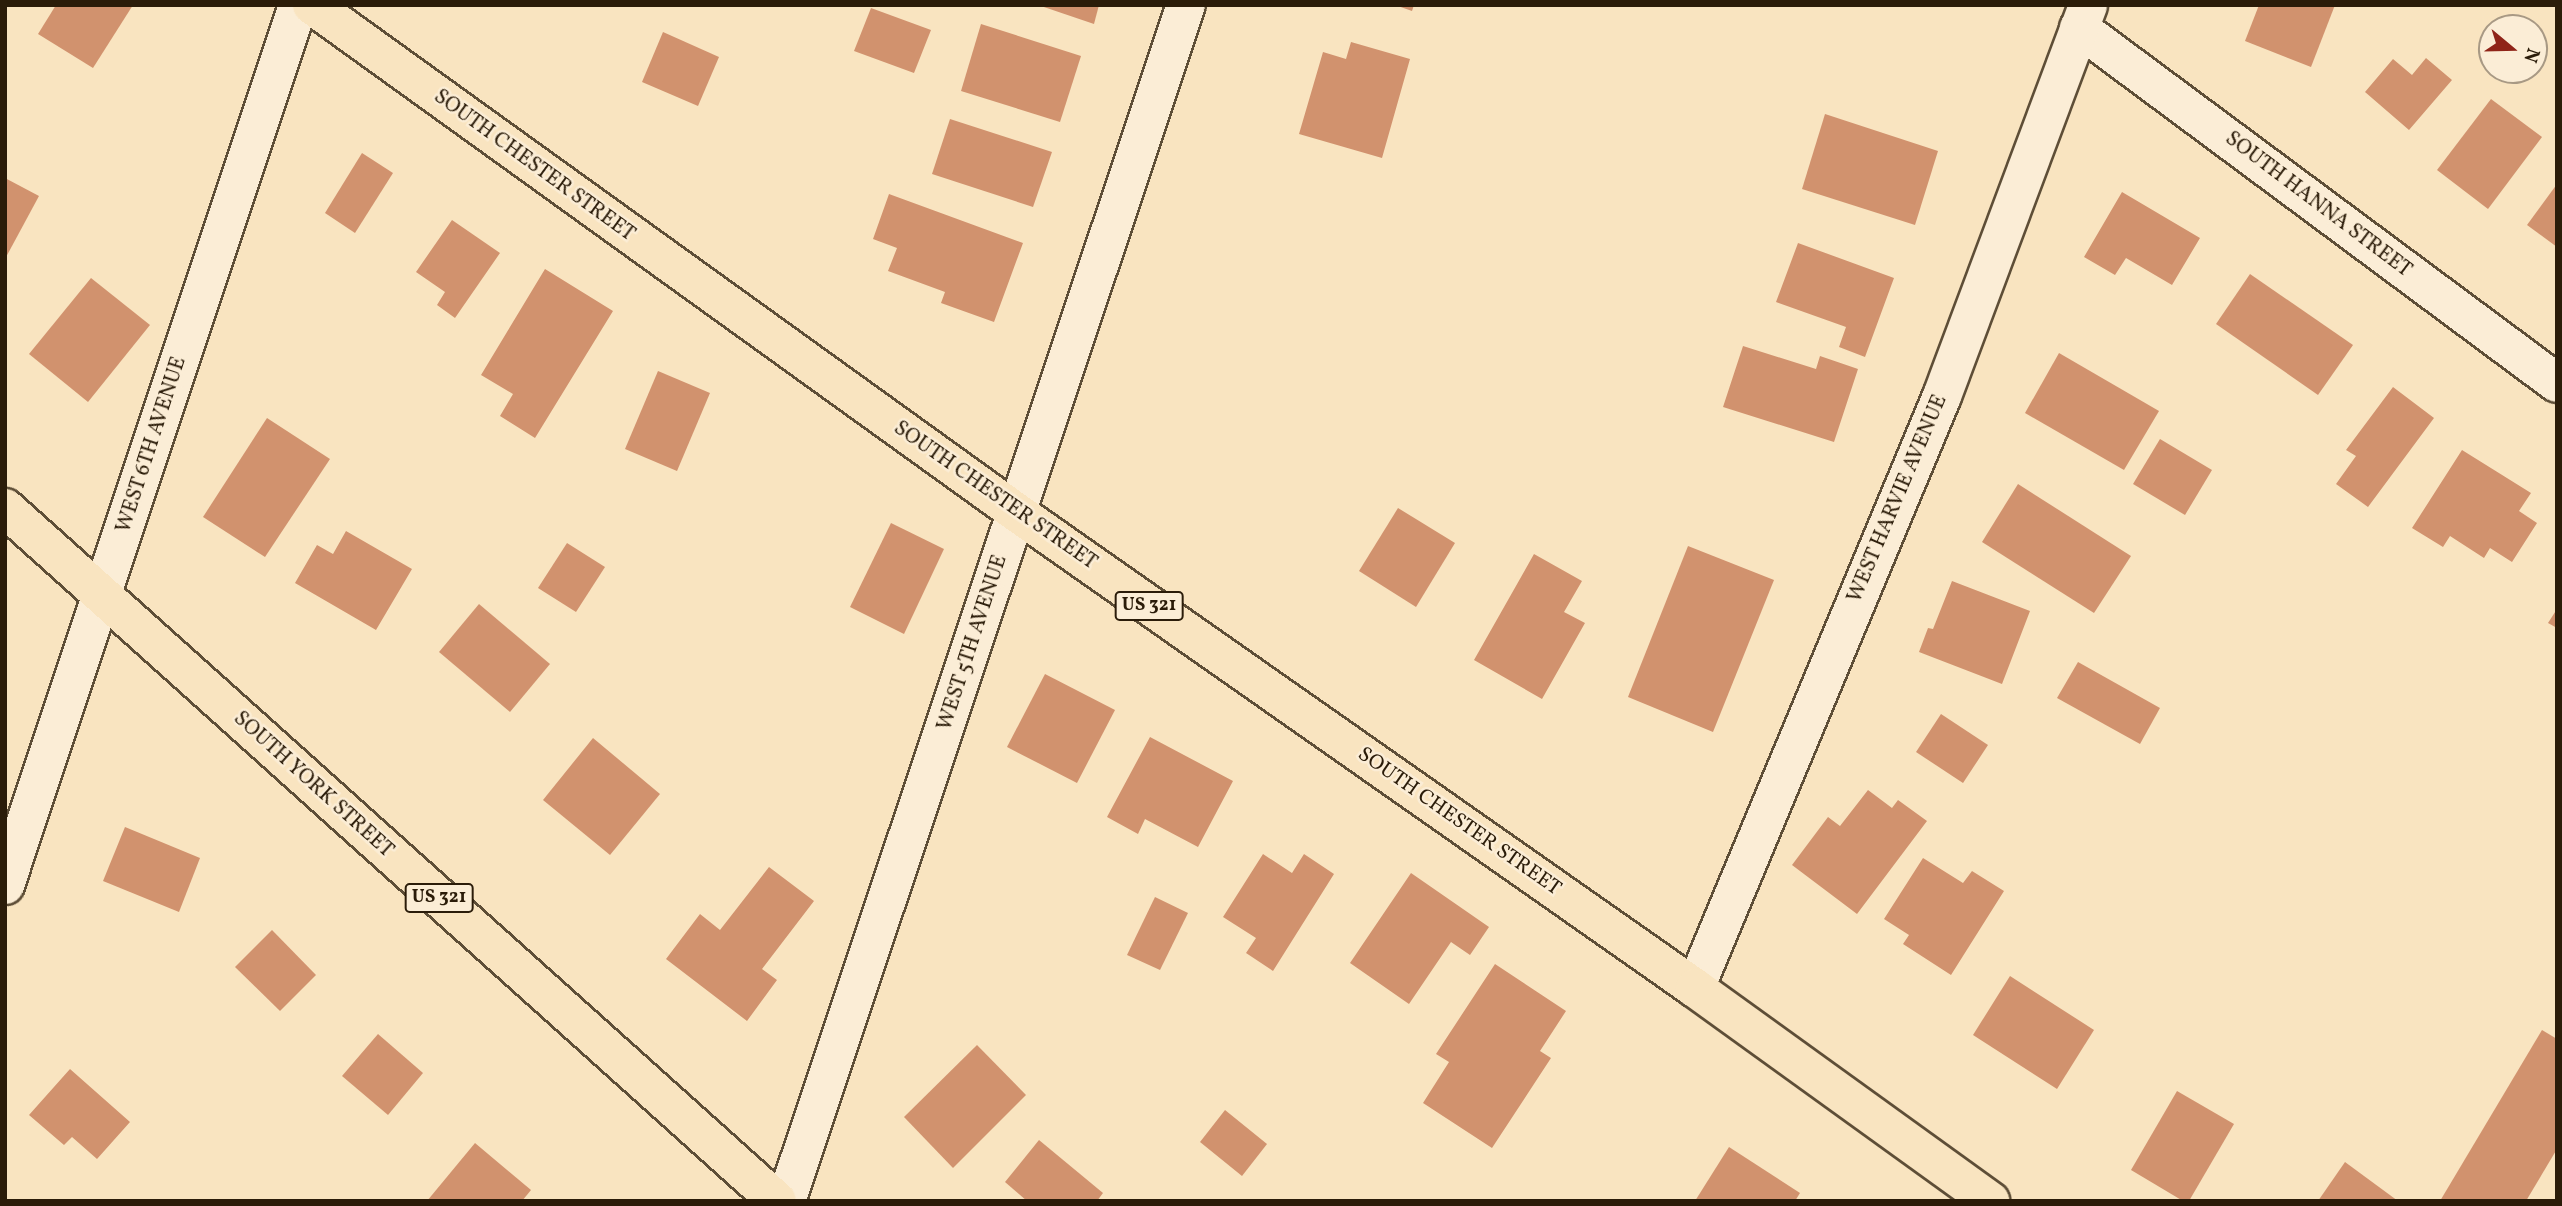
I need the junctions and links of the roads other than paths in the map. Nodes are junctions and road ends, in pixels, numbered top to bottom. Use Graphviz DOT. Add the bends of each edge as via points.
graph roads {
  1 [pos="298,5"];
  2 [pos="312,5"];
  3 [pos="1186,5"];
  4 [pos="2083,17"];
  5 [pos="2557,383"];
  6 [pos="5,508"];
  7 [pos="1016,512"];
  8 [pos="101,596"];
  9 [pos="5,885"];
  10 [pos="1695,988"];
  11 [pos="777,1201"];
  12 [pos="786,1201"];
  13 [pos="1990,1201"];
  1 -- 8 [label="street, WEST 6TH AVENUE"];
  2 -- 7 [label="main road, SOUTH CHESTER STREET / US 321"];
  3 -- 7 [label="street, WEST 5TH AVENUE"];
  4 -- 5 [label="street, SOUTH HANNA STREET"];
  4 -- 10 [label="street, WEST HARVIE AVENUE" via="1942,396"];
  6 -- 8 [label="main road, SOUTH YORK STREET / US 321"];
  7 -- 10 [label="main road, SOUTH CHESTER STREET / US 321"];
  7 -- 12 [label="street, WEST 5TH AVENUE"];
  8 -- 9 [label="street, WEST 6TH AVENUE"];
  8 -- 11 [label="main road, SOUTH YORK STREET / US 321"];
  10 -- 13 [label="main road, SOUTH CHESTER STREET / US 321"];
}
